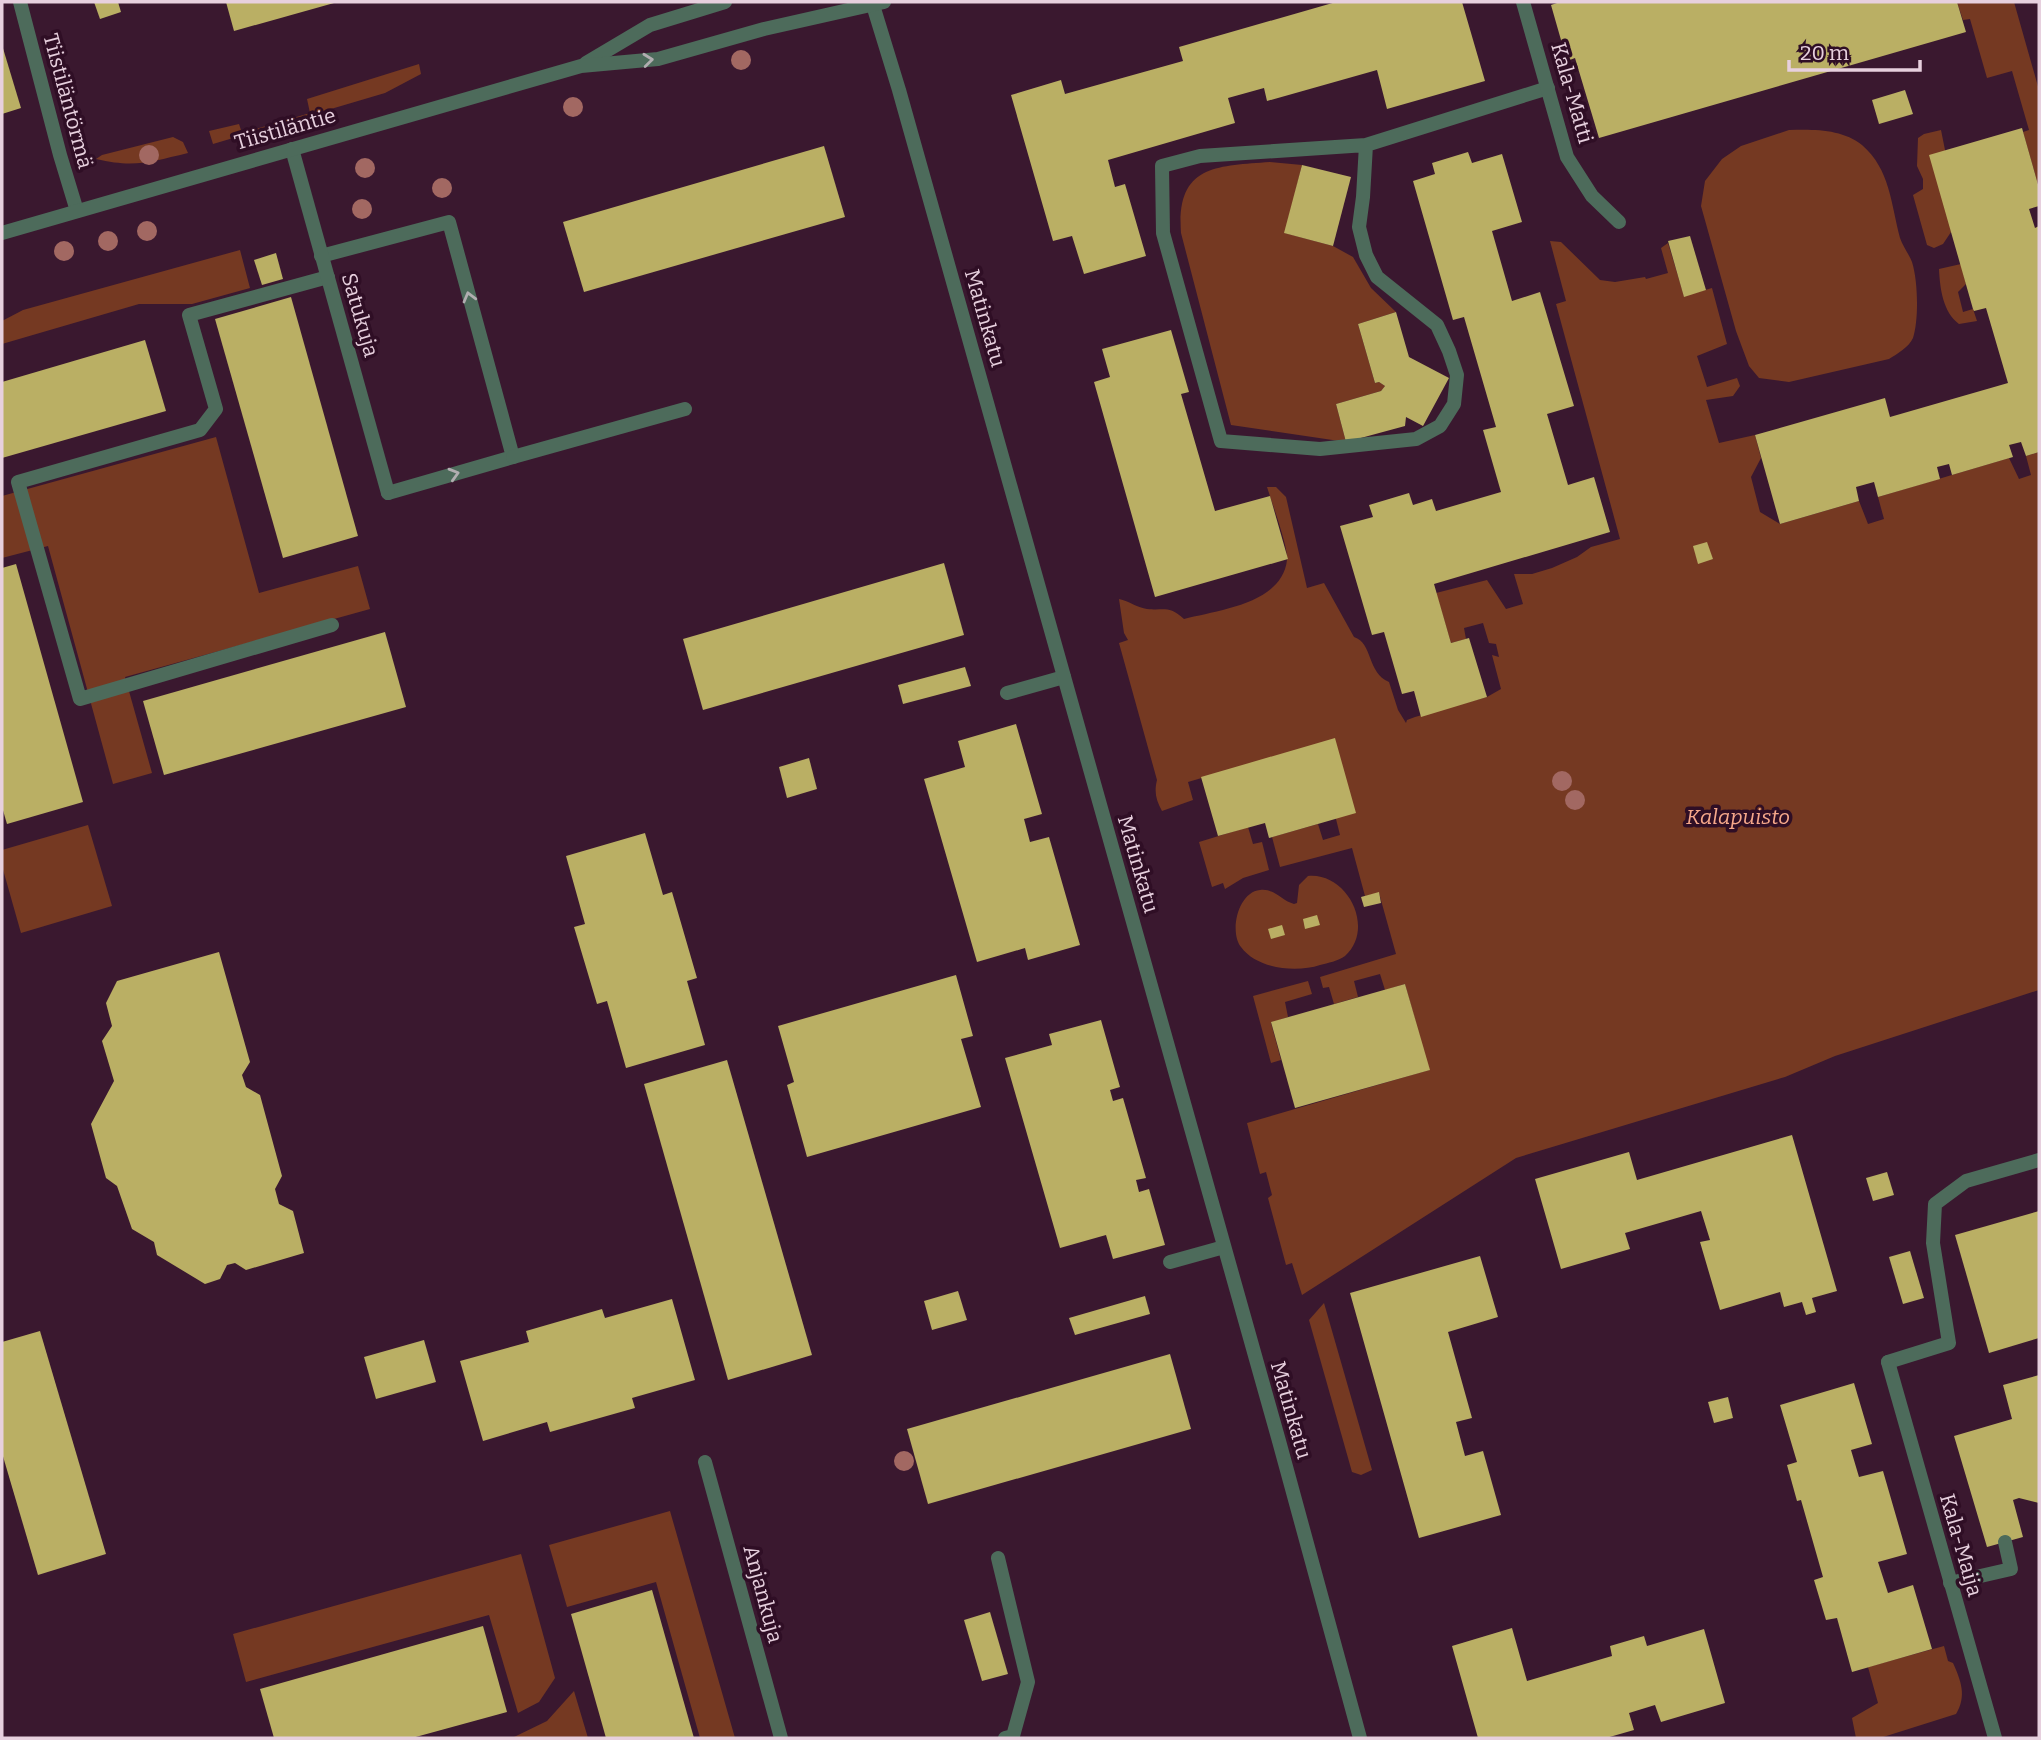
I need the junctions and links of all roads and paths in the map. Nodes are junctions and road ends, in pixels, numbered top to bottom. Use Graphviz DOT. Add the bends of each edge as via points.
graph roads {
  1 [pos="20,2"];
  2 [pos="725,2"];
  3 [pos="1523,2"];
  4 [pos="876,3"];
  5 [pos="581,66"];
  6 [pos="1548,88"];
  7 [pos="1366,145"];
  8 [pos="292,149"];
  9 [pos="77,211"];
  10 [pos="1619,222"];
  11 [pos="2,233"];
  12 [pos="321,256"];
  13 [pos="328,277"];
  14 [pos="684,409"];
  15 [pos="513,457"];
  16 [pos="18,482"];
  17 [pos="2,487"];
  18 [pos="332,625"];
  19 [pos="1064,677"];
  20 [pos="1007,693"];
  21 [pos="2039,1160"];
  22 [pos="1224,1247"];
  23 [pos="1170,1262"];
  24 [pos="705,1462"];
  25 [pos="2005,1542"];
  26 [pos="998,1558"];
  27 [pos="1950,1583"];
  28 [pos="781,1738"];
  29 [pos="1010,1738"];
  30 [pos="1360,1738"];
  31 [pos="1995,1738"];
  1 -- 9 [label="street, Tiistiläntörmä"];
  2 -- 5 [label="street, Tiistiläntie" via="650,25"];
  3 -- 6 [label="street, Kala-Matti"];
  5 -- 4 [label="street, Tiistiläntie, one-way" via="658,59"];
  4 -- 19 [label="street, Matinkatu"];
  5 -- 8 [label="street, Tiistiläntie"];
  6 -- 7 [label="street"];
  6 -- 10 [label="street, Kala-Matti" via="1567,157 1592,196"];
  7 -- 7 [label="street" via="1200,156 1162,166 1163,233 1220,441 1320,449 1416,439 1440,426 1454,404 1457,375 1437,326 1377,277 1366,255 1359,227"];
  8 -- 9 [label="street, Tiistiläntie"];
  8 -- 12 [label="street, Satukuja"];
  9 -- 11 [label="street, Tiistiläntie"];
  12 -- 13 [label="street, Satukuja"];
  15 -- 12 [label="street, one-way" via="449,222"];
  13 -- 15 [label="street, Satukuja, one-way" via="388,493"];
  13 -- 16 [label="street" via="189,315 216,409 200,430"];
  14 -- 15 [label="street"];
  16 -- 17 [label="street"];
  16 -- 18 [label="street" via="80,699"];
  19 -- 20 [label="street"];
  19 -- 22 [label="street, Matinkatu"];
  21 -- 27 [label="street, Kala-Maija" via="1966,1181 1935,1204 1933,1243 1949,1343 1888,1362"];
  22 -- 23 [label="street"];
  22 -- 30 [label="street, Matinkatu"];
  24 -- 28 [label="street, Anjankuja"];
  25 -- 27 [label="street" via="2011,1569"];
  26 -- 29 [label="street" via="1028,1682"];
  27 -- 31 [label="street, Kala-Maija"];
}
